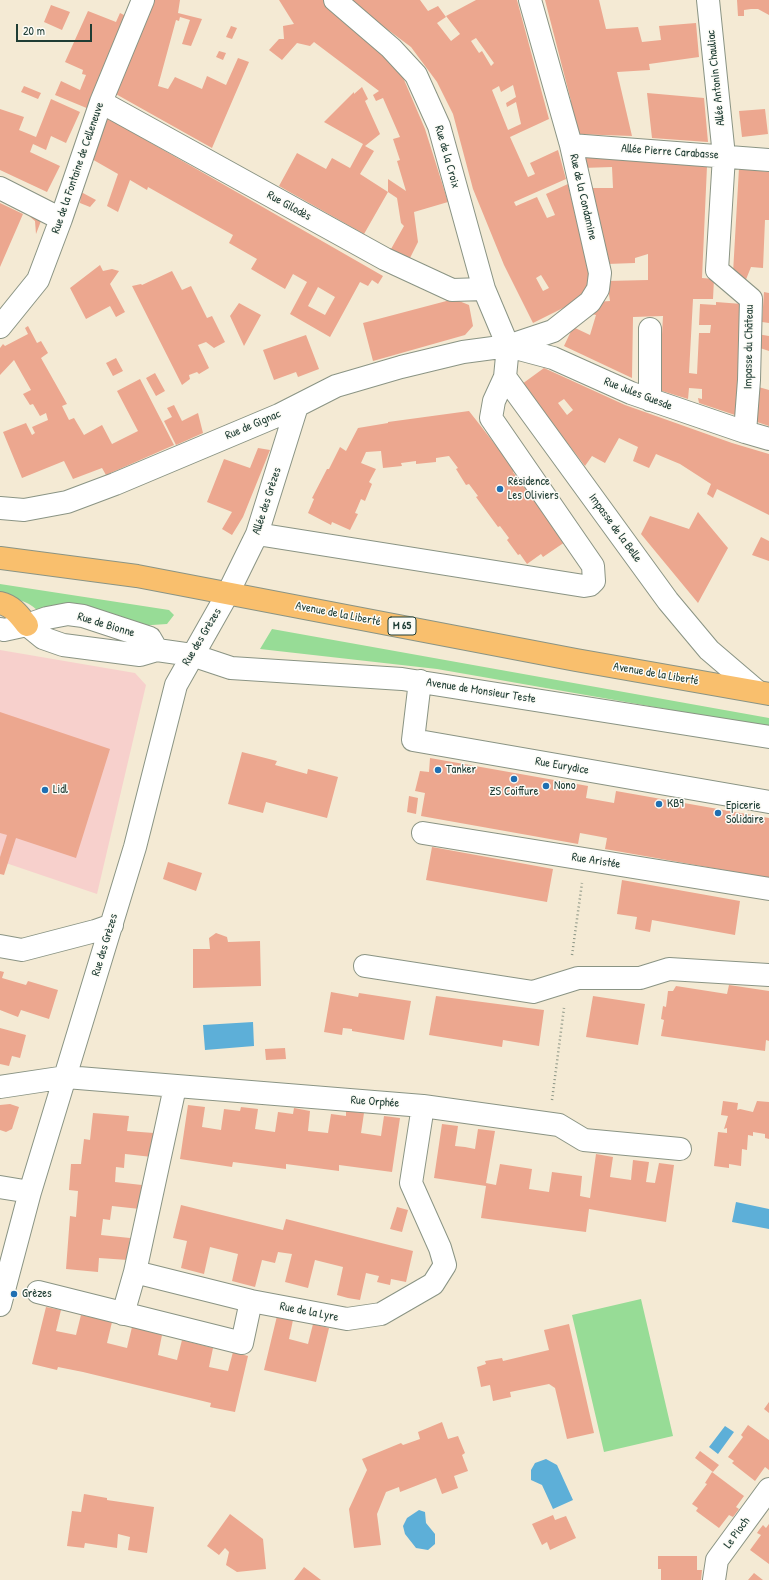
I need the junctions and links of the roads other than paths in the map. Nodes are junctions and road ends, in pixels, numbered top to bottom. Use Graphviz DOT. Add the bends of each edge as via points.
graph roads {
  1 [pos="143,0"];
  2 [pos="335,0"];
  3 [pos="530,0"];
  4 [pos="708,0"];
  5 [pos="101,102"];
  6 [pos="571,145"];
  7 [pos="724,156"];
  8 [pos="769,160"];
  9 [pos="0,188"];
  10 [pos="61,219"];
  11 [pos="484,289"];
  12 [pos="0,327"];
  13 [pos="650,330"];
  14 [pos="508,346"];
  15 [pos="505,376"];
  16 [pos="650,400"];
  17 [pos="297,406"];
  18 [pos="745,432"];
  19 [pos="769,439"];
  20 [pos="0,508"];
  21 [pos="257,534"];
  22 [pos="0,558"];
  23 [pos="228,593"];
  24 [pos="0,603"];
  25 [pos="27,625"];
  26 [pos="0,629"];
  27 [pos="157,650"];
  28 [pos="192,655"];
  29 [pos="420,681"];
  30 [pos="763,693"];
  31 [pos="769,738"];
  32 [pos="769,802"];
  33 [pos="423,833"];
  34 [pos="769,889"];
  35 [pos="112,925"];
  36 [pos="0,946"];
  37 [pos="365,966"];
  38 [pos="769,975"];
  39 [pos="66,1077"];
  40 [pos="0,1087"];
  41 [pos="175,1087"];
  42 [pos="424,1106"];
  43 [pos="680,1149"];
  44 [pos="0,1187"];
  45 [pos="30,1192"];
  46 [pos="135,1272"];
  47 [pos="38,1292"];
  48 [pos="251,1301"];
  49 [pos="0,1305"];
  50 [pos="123,1314"];
  51 [pos="769,1489"];
  52 [pos="714,1580"];
  1 -- 5 [label="street, Rue de la Fontaine de Celleneuve"];
  2 -- 11 [label="street, Rue de la Croix" via="391,48 416,76 439,126"];
  3 -- 6 [label="street, Rue de la Condamine"];
  4 -- 7 [label="street, Allée Antonin Chauliac"];
  5 -- 10 [label="street, Rue de la Fontaine de Celleneuve"];
  5 -- 11 [label="street, Rue Gilodès" via="385,259 452,290"];
  6 -- 7 [label="street, Allée Pierre Carabasse"];
  6 -- 14 [label="street, Rue de la Condamine" via="600,274 598,289 590,302 553,331"];
  7 -- 8 [label="street, Allée Pierre Carabasse"];
  7 -- 18 [label="street, Impasse du Château" via="718,270 751,299"];
  9 -- 10 [label="street"];
  10 -- 12 [label="street, Rue de la Fontaine de Celleneuve" via="38,280"];
  11 -- 14 [label="street, Rue de la Croix"];
  13 -- 16 [label="street"];
  14 -- 15 [label="street"];
  14 -- 16 [label="street, Rue Jules Guesde" via="553,358"];
  14 -- 17 [label="street, Rue de Gignac" via="462,352 401,366 336,386"];
  15 -- 21 [label="street" via="494,401 491,418 494,426 593,566 594,581 590,585"];
  15 -- 30 [label="street, Impasse de la Belle" via="668,601 709,650"];
  16 -- 18 [label="street, Rue Jules Guesde"];
  17 -- 20 [label="street, Rue de Gignac" via="67,502 24,510"];
  17 -- 21 [label="street, Allée des Grèzes"];
  18 -- 19 [label="street, Rue Jules Guesde"];
  21 -- 23 [label="street, Allée des Grèzes"];
  22 -- 23 [label="main road, Avenue de la Liberté / M 65" via="137,576"];
  23 -- 28 [label="street, Rue des Grèzes"];
  23 -- 30 [label="main road, Avenue de la Liberté / M 65"];
  24 -- 25 [label="main road" via="16,611"];
  25 -- 26 [label="street, Rue de Bionne"];
  25 -- 27 [label="street, Rue de Bionne" via="43,638 63,645 140,655"];
  25 -- 27 [label="street, Rue de Bionne" via="68,614 83,616 150,638"];
  27 -- 28 [label="street, Rue de Bionne"];
  28 -- 29 [label="street, Avenue de Monsieur Teste" via="231,668"];
  28 -- 35 [label="street, Rue des Grèzes" via="176,684 135,847"];
  29 -- 31 [label="street, Avenue de Monsieur Teste"];
  29 -- 32 [label="street, Rue Eurydice" via="413,740"];
  33 -- 34 [label="street, Rue Aristée"];
  35 -- 36 [label="street" via="22,950"];
  35 -- 39 [label="street, Rue des Grèzes"];
  37 -- 38 [label="street" via="533,992 578,978 640,978 669,969"];
  39 -- 40 [label="street, Rue Orphée"];
  39 -- 41 [label="street, Rue Orphée"];
  39 -- 45 [label="street, Rue des Grèzes"];
  41 -- 42 [label="street, Rue Orphée"];
  41 -- 46 [label="street"];
  42 -- 43 [label="street, Rue Orphée" via="559,1125 584,1140"];
  42 -- 48 [label="street, Rue de la Lyre" via="411,1183 440,1248 444,1265 433,1284 381,1314 347,1319"];
  44 -- 45 [label="street"];
  45 -- 49 [label="street, Rue des Grèzes"];
  46 -- 48 [label="street, Rue de la Lyre"];
  46 -- 50 [label="street"];
  47 -- 50 [label="street"];
  48 -- 50 [label="street" via="242,1343"];
  51 -- 52 [label="street, Le Pioch" via="717,1560"];
}
